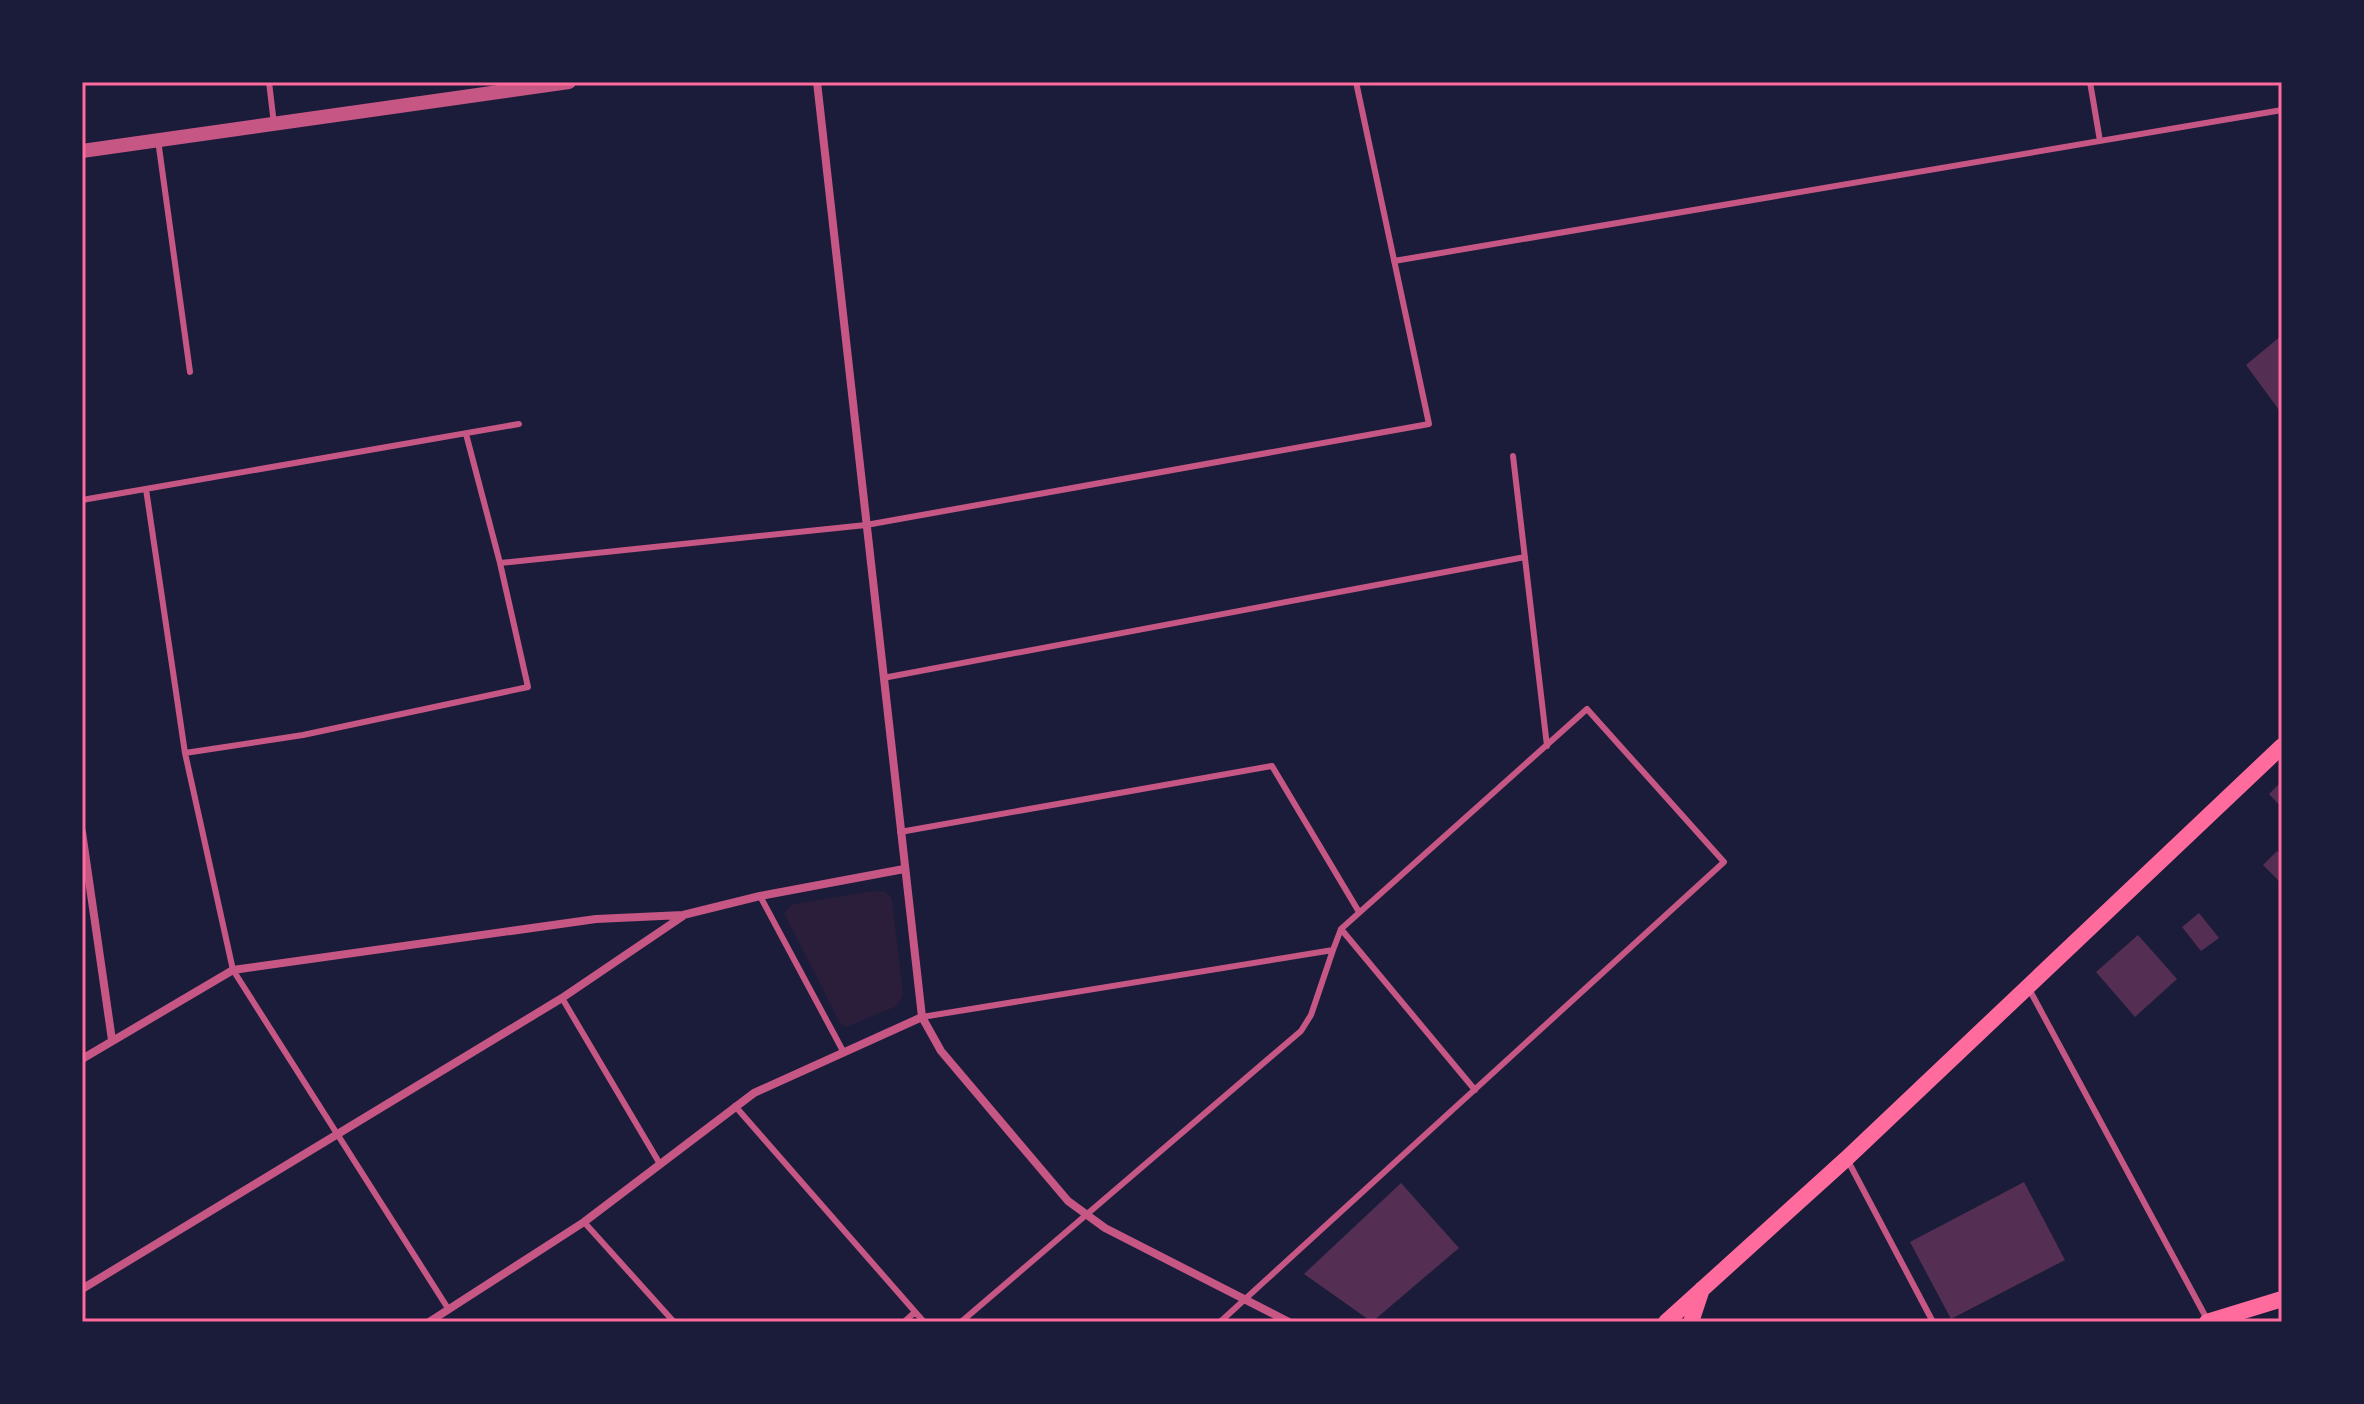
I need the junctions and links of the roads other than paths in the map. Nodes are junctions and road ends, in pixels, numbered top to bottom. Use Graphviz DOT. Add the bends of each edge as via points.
graph roads {
  1 [pos="269,82"];
  2 [pos="569,82"];
  3 [pos="817,82"];
  4 [pos="1356,82"];
  5 [pos="2090,82"];
  6 [pos="550,83"];
  7 [pos="2282,110"];
  8 [pos="274,124"];
  9 [pos="158,140"];
  10 [pos="2100,141"];
  11 [pos="82,151"];
  12 [pos="1394,261"];
  13 [pos="190,372"];
  14 [pos="519,424"];
  15 [pos="466,434"];
  16 [pos="1513,456"];
  17 [pos="146,489"];
  18 [pos="82,500"];
  19 [pos="866,525"];
  20 [pos="1525,557"];
  21 [pos="500,563"];
  22 [pos="883,678"];
  23 [pos="1547,746"];
  24 [pos="2282,746"];
  25 [pos="185,753"];
  26 [pos="82,832"];
  27 [pos="900,832"];
  28 [pos="904,869"];
  29 [pos="760,896"];
  30 [pos="1359,912"];
  31 [pos="683,915"];
  32 [pos="1341,929"];
  33 [pos="1333,950"];
  34 [pos="233,970"];
  35 [pos="2028,987"];
  36 [pos="562,998"];
  37 [pos="922,1017"];
  38 [pos="112,1040"];
  39 [pos="843,1051"];
  40 [pos="82,1059"];
  41 [pos="1475,1090"];
  42 [pos="735,1106"];
  43 [pos="339,1136"];
  44 [pos="1846,1159"];
  45 [pos="660,1164"];
  46 [pos="1084,1215"];
  47 [pos="584,1222"];
  48 [pos="1702,1288"];
  49 [pos="82,1289"];
  50 [pos="1246,1299"];
  51 [pos="2282,1299"];
  52 [pos="449,1310"];
  53 [pos="915,1312"];
  54 [pos="429,1322"];
  55 [pos="674,1322"];
  56 [pos="904,1322"];
  57 [pos="924,1322"];
  58 [pos="961,1322"];
  59 [pos="1220,1322"];
  60 [pos="1289,1322"];
  61 [pos="1666,1322"];
  62 [pos="1691,1322"];
  63 [pos="1933,1322"];
  64 [pos="2207,1322"];
  1 -- 8 [label="lane"];
  2 -- 6 [label="street"];
  3 -- 19 [label="street"];
  4 -- 12 [label="lane"];
  5 -- 10 [label="lane"];
  6 -- 8 [label="street"];
  7 -- 10 [label="lane"];
  8 -- 9 [label="street"];
  9 -- 11 [label="street"];
  9 -- 13 [label="lane"];
  10 -- 12 [label="lane"];
  12 -- 19 [label="lane" via="1429,424"];
  14 -- 15 [label="lane"];
  15 -- 17 [label="lane"];
  15 -- 21 [label="lane"];
  16 -- 20 [label="lane"];
  17 -- 18 [label="lane"];
  17 -- 25 [label="lane"];
  19 -- 21 [label="lane"];
  19 -- 22 [label="street"];
  20 -- 22 [label="lane"];
  20 -- 23 [label="lane"];
  21 -- 25 [label="lane" via="528,687 303,735"];
  22 -- 27 [label="street"];
  23 -- 30 [label="lane"];
  23 -- 41 [label="lane" via="1587,709 1724,862"];
  24 -- 35 [label="main road"];
  25 -- 34 [label="lane"];
  26 -- 38 [label="street"];
  27 -- 28 [label="street"];
  27 -- 30 [label="lane" via="1272,766"];
  28 -- 29 [label="street"];
  28 -- 37 [label="street"];
  29 -- 31 [label="street"];
  29 -- 39 [label="lane"];
  30 -- 32 [label="lane"];
  31 -- 34 [label="street" via="580,921"];
  31 -- 36 [label="street"];
  32 -- 33 [label="lane"];
  32 -- 41 [label="lane"];
  33 -- 37 [label="lane"];
  33 -- 46 [label="lane" via="1301,1031"];
  34 -- 38 [label="street"];
  34 -- 43 [label="lane"];
  35 -- 44 [label="main road"];
  35 -- 64 [label="lane"];
  36 -- 43 [label="street"];
  36 -- 45 [label="lane"];
  37 -- 39 [label="street"];
  37 -- 46 [label="street" via="941,1051 1058,1192"];
  38 -- 40 [label="street"];
  39 -- 42 [label="street"];
  41 -- 50 [label="lane"];
  42 -- 45 [label="street"];
  42 -- 53 [label="lane"];
  43 -- 49 [label="street"];
  43 -- 52 [label="lane"];
  44 -- 48 [label="main road"];
  44 -- 63 [label="lane"];
  45 -- 47 [label="street"];
  46 -- 50 [label="street"];
  46 -- 58 [label="lane"];
  47 -- 52 [label="street"];
  47 -- 55 [label="lane"];
  48 -- 61 [label="main road"];
  48 -- 62 [label="main road"];
  50 -- 59 [label="lane"];
  50 -- 60 [label="street"];
  51 -- 64 [label="main road"];
  52 -- 54 [label="street"];
  53 -- 56 [label="lane"];
  53 -- 57 [label="lane"];
}
